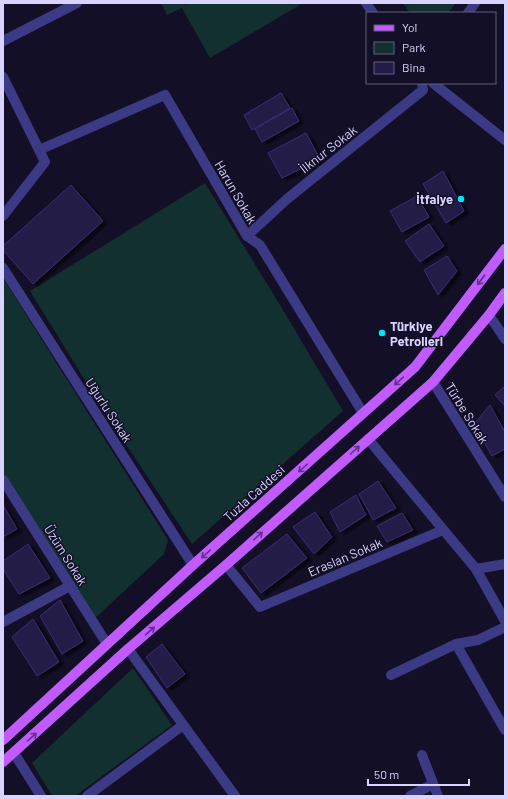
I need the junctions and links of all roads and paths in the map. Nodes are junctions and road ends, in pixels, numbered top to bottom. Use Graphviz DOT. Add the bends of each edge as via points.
graph roads {
  1 [pos="77,3"];
  2 [pos="366,3"];
  3 [pos="475,3"];
  4 [pos="372,12"];
  5 [pos="469,12"];
  6 [pos="3,41"];
  7 [pos="3,77"];
  8 [pos="422,84"];
  9 [pos="433,84"];
  10 [pos="505,140"];
  11 [pos="39,150"];
  12 [pos="3,216"];
  13 [pos="247,236"];
  14 [pos="505,249"];
  15 [pos="3,268"];
  16 [pos="505,293"];
  17 [pos="488,315"];
  18 [pos="505,338"];
  19 [pos="433,382"];
  20 [pos="363,413"];
  21 [pos="368,439"];
  22 [pos="3,480"];
  23 [pos="505,497"];
  24 [pos="443,530"];
  25 [pos="505,564"];
  26 [pos="193,565"];
  27 [pos="226,565"];
  28 [pos="476,569"];
  29 [pos="70,586"];
  30 [pos="505,621"];
  31 [pos="3,622"];
  32 [pos="505,627"];
  33 [pos="107,644"];
  34 [pos="456,644"];
  35 [pos="128,649"];
  36 [pos="391,675"];
  37 [pos="183,725"];
  38 [pos="505,730"];
  39 [pos="3,740"];
  40 [pos="14,753"];
  41 [pos="422,755"];
  42 [pos="3,762"];
  43 [pos="433,784"];
  44 [pos="42,796"];
  45 [pos="87,796"];
  46 [pos="235,796"];
  47 [pos="410,796"];
  48 [pos="438,796"];
  1 -- 6 [label="street"];
  2 -- 4 [label="street"];
  3 -- 5 [label="street"];
  7 -- 11 [label="street"];
  8 -- 13 [label="street, İlknur Sokak" via="423,90 287,198"];
  9 -- 10 [label="street"];
  11 -- 12 [label="street" via="45,162"];
  11 -- 13 [label="street, Harun Sokak" via="164,95"];
  13 -- 20 [label="street, Harun Sokak" via="260,245"];
  14 -- 20 [label="main road, Tuzla Caddesi, one-way" via="415,367"];
  15 -- 26 [label="street, Uğurlu Sokak"];
  16 -- 17 [label="main road"];
  17 -- 18 [label="street"];
  17 -- 19 [label="main road"];
  19 -- 21 [label="main road"];
  19 -- 23 [label="street, Türbe Sokak"];
  20 -- 26 [label="main road, Tuzla Caddesi, one-way"];
  21 -- 24 [label="street"];
  27 -- 21 [label="main road, one-way"];
  22 -- 29 [label="street, Üzüm Sokak"];
  24 -- 27 [label="street, Eraslan Sokak" via="260,607"];
  24 -- 28 [label="street"];
  25 -- 28 [label="street"];
  26 -- 33 [label="main road, Tuzla Caddesi"];
  35 -- 27 [label="main road, one-way"];
  28 -- 30 [label="street"];
  29 -- 31 [label="street"];
  29 -- 33 [label="street, Üzüm Sokak"];
  32 -- 34 [label="street" via="478,640"];
  33 -- 39 [label="main road, Tuzla Caddesi"];
  34 -- 36 [label="street"];
  34 -- 38 [label="street"];
  35 -- 37 [label="street"];
  40 -- 35 [label="main road, one-way"];
  37 -- 45 [label="street"];
  37 -- 46 [label="street"];
  40 -- 42 [label="main road"];
  40 -- 44 [label="street"];
  41 -- 43 [label="street"];
  43 -- 47 [label="street"];
  43 -- 48 [label="street"];
}
